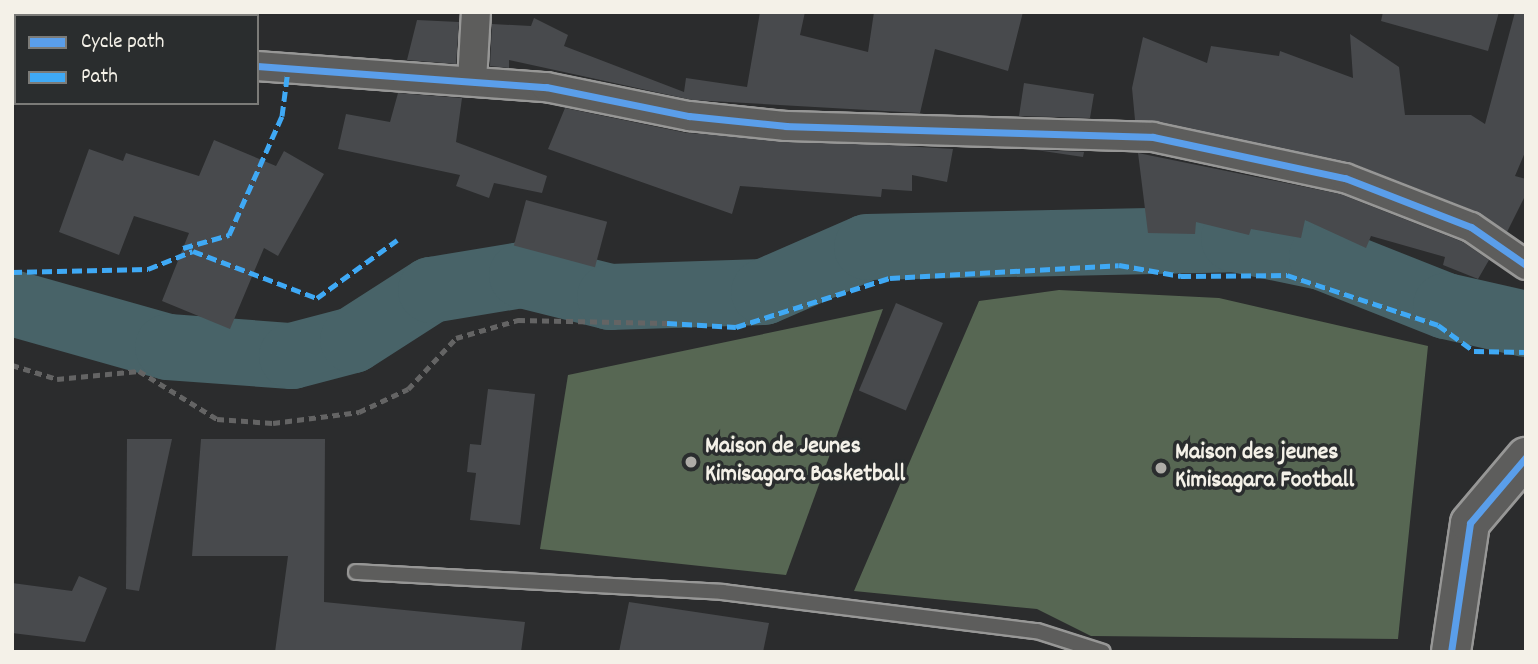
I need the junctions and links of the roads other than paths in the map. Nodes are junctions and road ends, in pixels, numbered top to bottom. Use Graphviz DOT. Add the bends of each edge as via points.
graph roads {
  1 [pos="476,12"];
  2 [pos="259,66"];
  3 [pos="472,81"];
  4 [pos="1526,265"];
  5 [pos="1526,457"];
  6 [pos="356,572"];
  7 [pos="1103,652"];
  8 [pos="1451,652"];
  1 -- 3 [label="street"];
  2 -- 3 [label="street"];
  3 -- 4 [label="street" via="786,126 1153,137 1345,178 1471,227"];
  5 -- 8 [label="street" via="1471,523"];
  6 -- 7 [label="lane" via="722,592 1037,631"];
}
